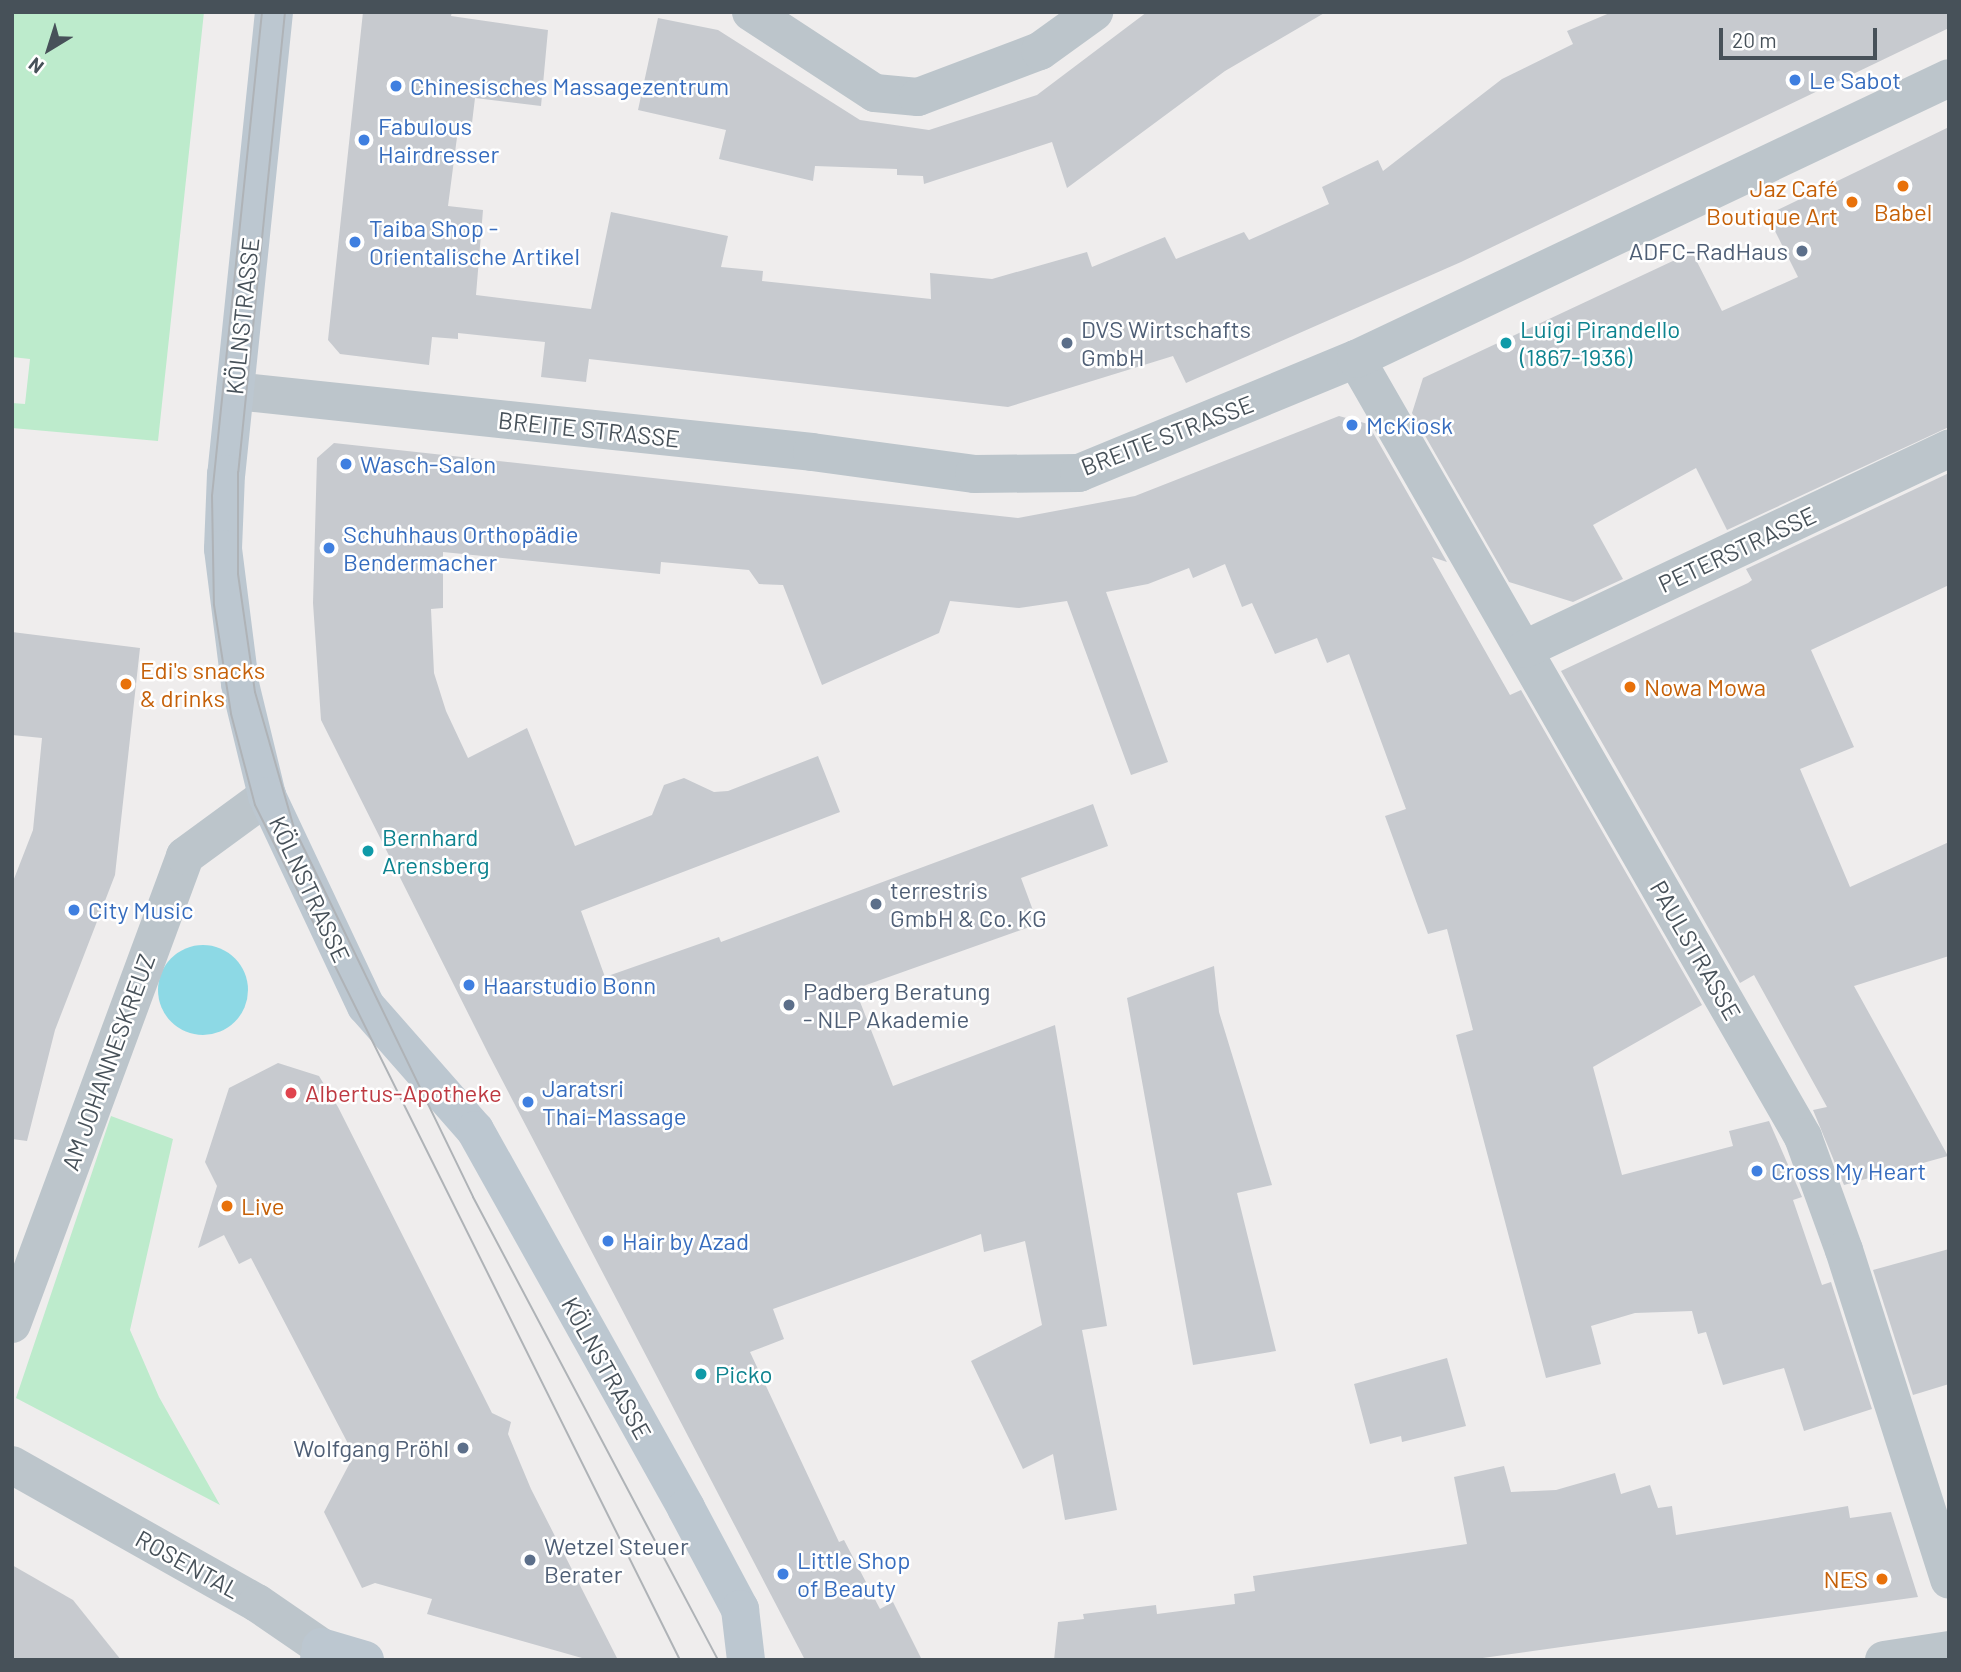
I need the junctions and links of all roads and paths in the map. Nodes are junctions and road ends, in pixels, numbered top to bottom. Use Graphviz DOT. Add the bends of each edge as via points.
graph roads {
  1 [pos="274,12"];
  2 [pos="751,12"];
  3 [pos="1094,12"];
  4 [pos="1949,78"];
  5 [pos="1356,359"];
  6 [pos="235,391"];
  7 [pos="1949,449"];
  8 [pos="1525,649"];
  9 [pos="267,796"];
  10 [pos="12,1324"];
  11 [pos="12,1465"];
  12 [pos="1949,1580"];
  13 [pos="1949,1650"];
  14 [pos="320,1653"];
  15 [pos="365,1660"];
  16 [pos="746,1660"];
  17 [pos="1884,1660"];
  1 -- 6 [label="street, KÖLNSTRASSE"];
  2 -- 3 [label="street" via="876,93 918,97 1040,51"];
  4 -- 5 [label="street, BREITE STRASSE"];
  5 -- 6 [label="street, BREITE STRASSE" via="1079,473 974,474 812,452"];
  5 -- 8 [label="street, PAULSTRASSE"];
  6 -- 9 [label="street, KÖLNSTRASSE" via="223,549 239,674"];
  7 -- 8 [label="street, PETERSTRASSE"];
  8 -- 12 [label="street, PAULSTRASSE" via="1803,1137 1844,1250"];
  9 -- 10 [label="street, AM JOHANNESKREUZ" via="185,856"];
  9 -- 16 [label="street, KÖLNSTRASSE" via="366,1006 475,1129 740,1609"];
  11 -- 14 [label="street, ROSENTAL" via="257,1603"];
  13 -- 17 [label="street"];
  14 -- 15 [label="street, ROSENTAL"];
}
